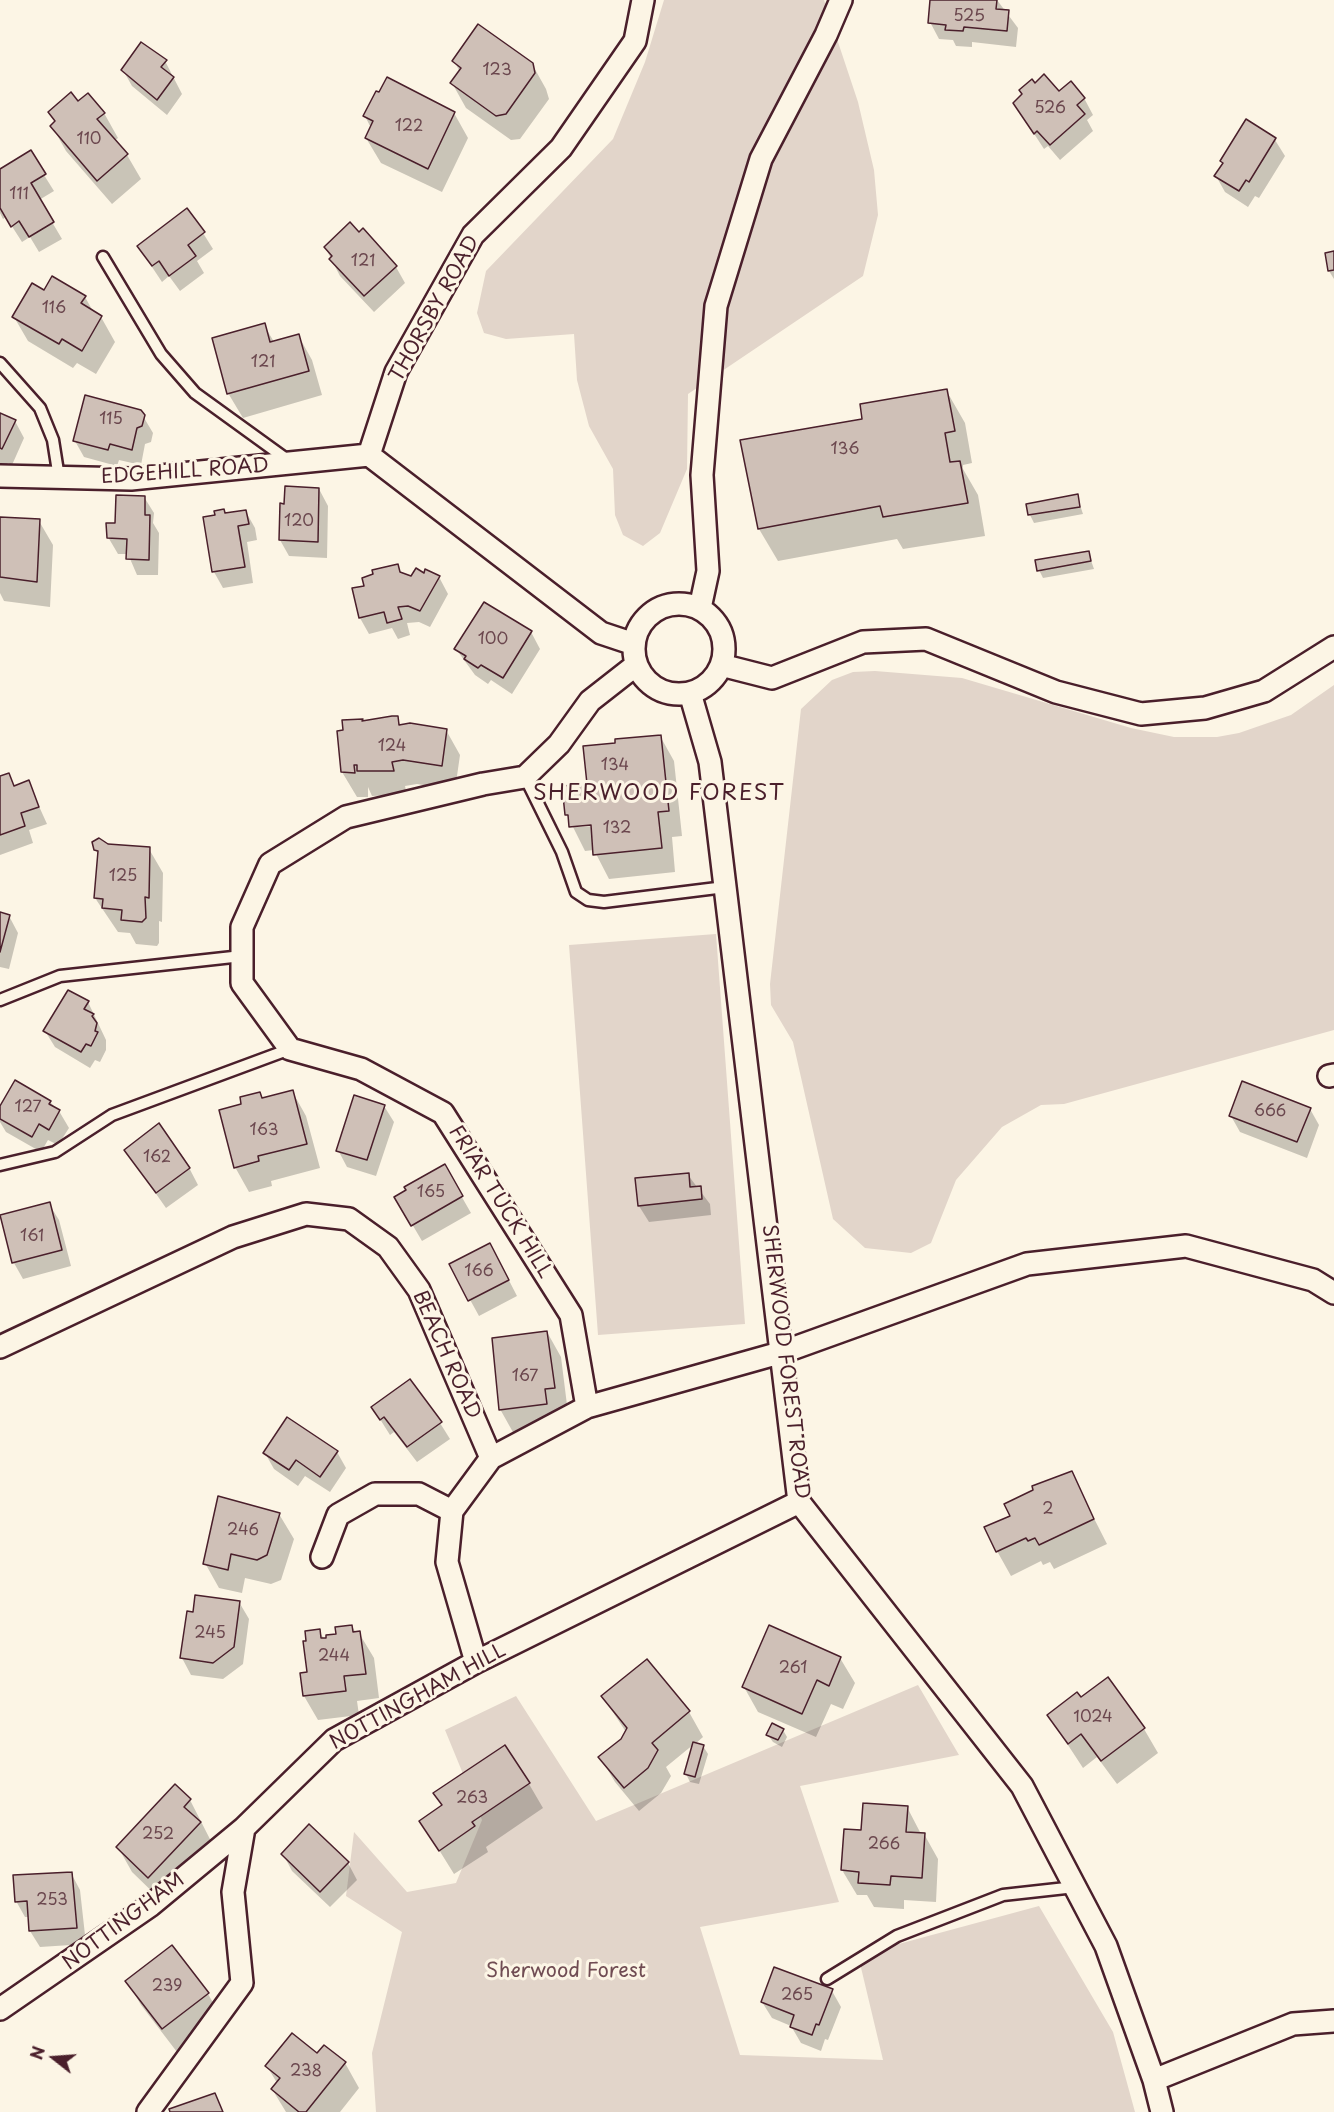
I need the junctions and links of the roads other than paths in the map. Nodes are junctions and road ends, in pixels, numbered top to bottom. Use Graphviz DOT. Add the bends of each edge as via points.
graph roads {
  1 [pos="644,0"];
  2 [pos="841,0"];
  3 [pos="103,257"];
  4 [pos="0,363"];
  5 [pos="369,455"];
  6 [pos="294,464"];
  7 [pos="0,476"];
  8 [pos="58,478"];
  9 [pos="700,608"];
  10 [pos="634,644"];
  11 [pos="1334,647"];
  12 [pos="636,665"];
  13 [pos="721,665"];
  14 [pos="690,693"];
  15 [pos="525,777"];
  16 [pos="725,887"];
  17 [pos="242,956"];
  18 [pos="0,1000"];
  19 [pos="290,1049"];
  20 [pos="0,1165"];
  21 [pos="1334,1293"];
  22 [pos="0,1347"];
  23 [pos="783,1352"];
  24 [pos="587,1407"];
  25 [pos="491,1458"];
  26 [pos="800,1502"];
  27 [pos="452,1512"];
  28 [pos="322,1557"];
  29 [pos="476,1662"];
  30 [pos="244,1828"];
  31 [pos="1075,1887"];
  32 [pos="827,1979"];
  33 [pos="0,2009"];
  34 [pos="1334,2022"];
  35 [pos="1154,2080"];
  36 [pos="148,2112"];
  37 [pos="1162,2112"];
  1 -- 5 [label="street, THORSBY ROAD" via="636,41 561,148 473,235 396,372"];
  2 -- 9 [label="street" via="761,159 716,306 702,475 708,571"];
  3 -- 6 [label="lane" via="161,354 195,393"];
  4 -- 8 [label="lane" via="40,408 53,440"];
  5 -- 6 [label="street, EDGEHILL ROAD"];
  5 -- 10 [label="street" via="601,633"];
  6 -- 8 [label="street, EDGEHILL ROAD" via="131,479"];
  7 -- 8 [label="street, EDGEHILL ROAD"];
  9 -- 10 [label="street" via="679,603 657,608 641,623"];
  9 -- 13 [label="street" via="716,623 724,644"];
  10 -- 12 [label="street"];
  11 -- 13 [label="street" via="1264,691 1205,708 1141,714 1056,692 926,639 863,642 772,678"];
  12 -- 14 [label="street" via="649,683 668,693"];
  12 -- 15 [label="street" via="590,701 559,744"];
  13 -- 14 [label="street" via="709,683"];
  14 -- 16 [label="street, SHERWOOD FOREST ROAD" via="710,762"];
  15 -- 16 [label="lane" via="562,852 576,891 588,900 604,902"];
  15 -- 17 [label="street" via="346,817 270,864 242,927"];
  16 -- 23 [label="street, SHERWOOD FOREST ROAD"];
  17 -- 18 [label="lane" via="60,976"];
  17 -- 19 [label="street" via="242,983"];
  19 -- 20 [label="lane" via="112,1115 55,1152"];
  19 -- 24 [label="street, FRIAR TUCK HILL" via="361,1069 443,1113 571,1315"];
  21 -- 23 [label="street" via="1313,1280 1186,1246 1027,1264"];
  22 -- 25 [label="street, BEACH ROAD" via="233,1237 306,1214 349,1219 388,1247 419,1290"];
  23 -- 24 [label="street"];
  23 -- 26 [label="street, SHERWOOD FOREST ROAD"];
  24 -- 25 [label="street"];
  25 -- 27 [label="street"];
  26 -- 29 [label="street, NOTTINGHAM HILL"];
  26 -- 31 [label="street, SHERWOOD FOREST ROAD" via="1022,1786"];
  27 -- 28 [label="street" via="419,1494 375,1494 338,1515"];
  27 -- 29 [label="street" via="447,1562"];
  29 -- 30 [label="street, NOTTINGHAM HILL" via="334,1740"];
  30 -- 33 [label="street, NOTTINGHAM" via="151,1905"];
  30 -- 36 [label="street" via="233,1892 242,1983"];
  31 -- 32 [label="lane" via="1003,1895 897,1936"];
  31 -- 35 [label="street, SHERWOOD FOREST ROAD" via="1106,1946"];
  34 -- 35 [label="street" via="1293,2024"];
  35 -- 37 [label="street, SHERWOOD FOREST ROAD"];
}
